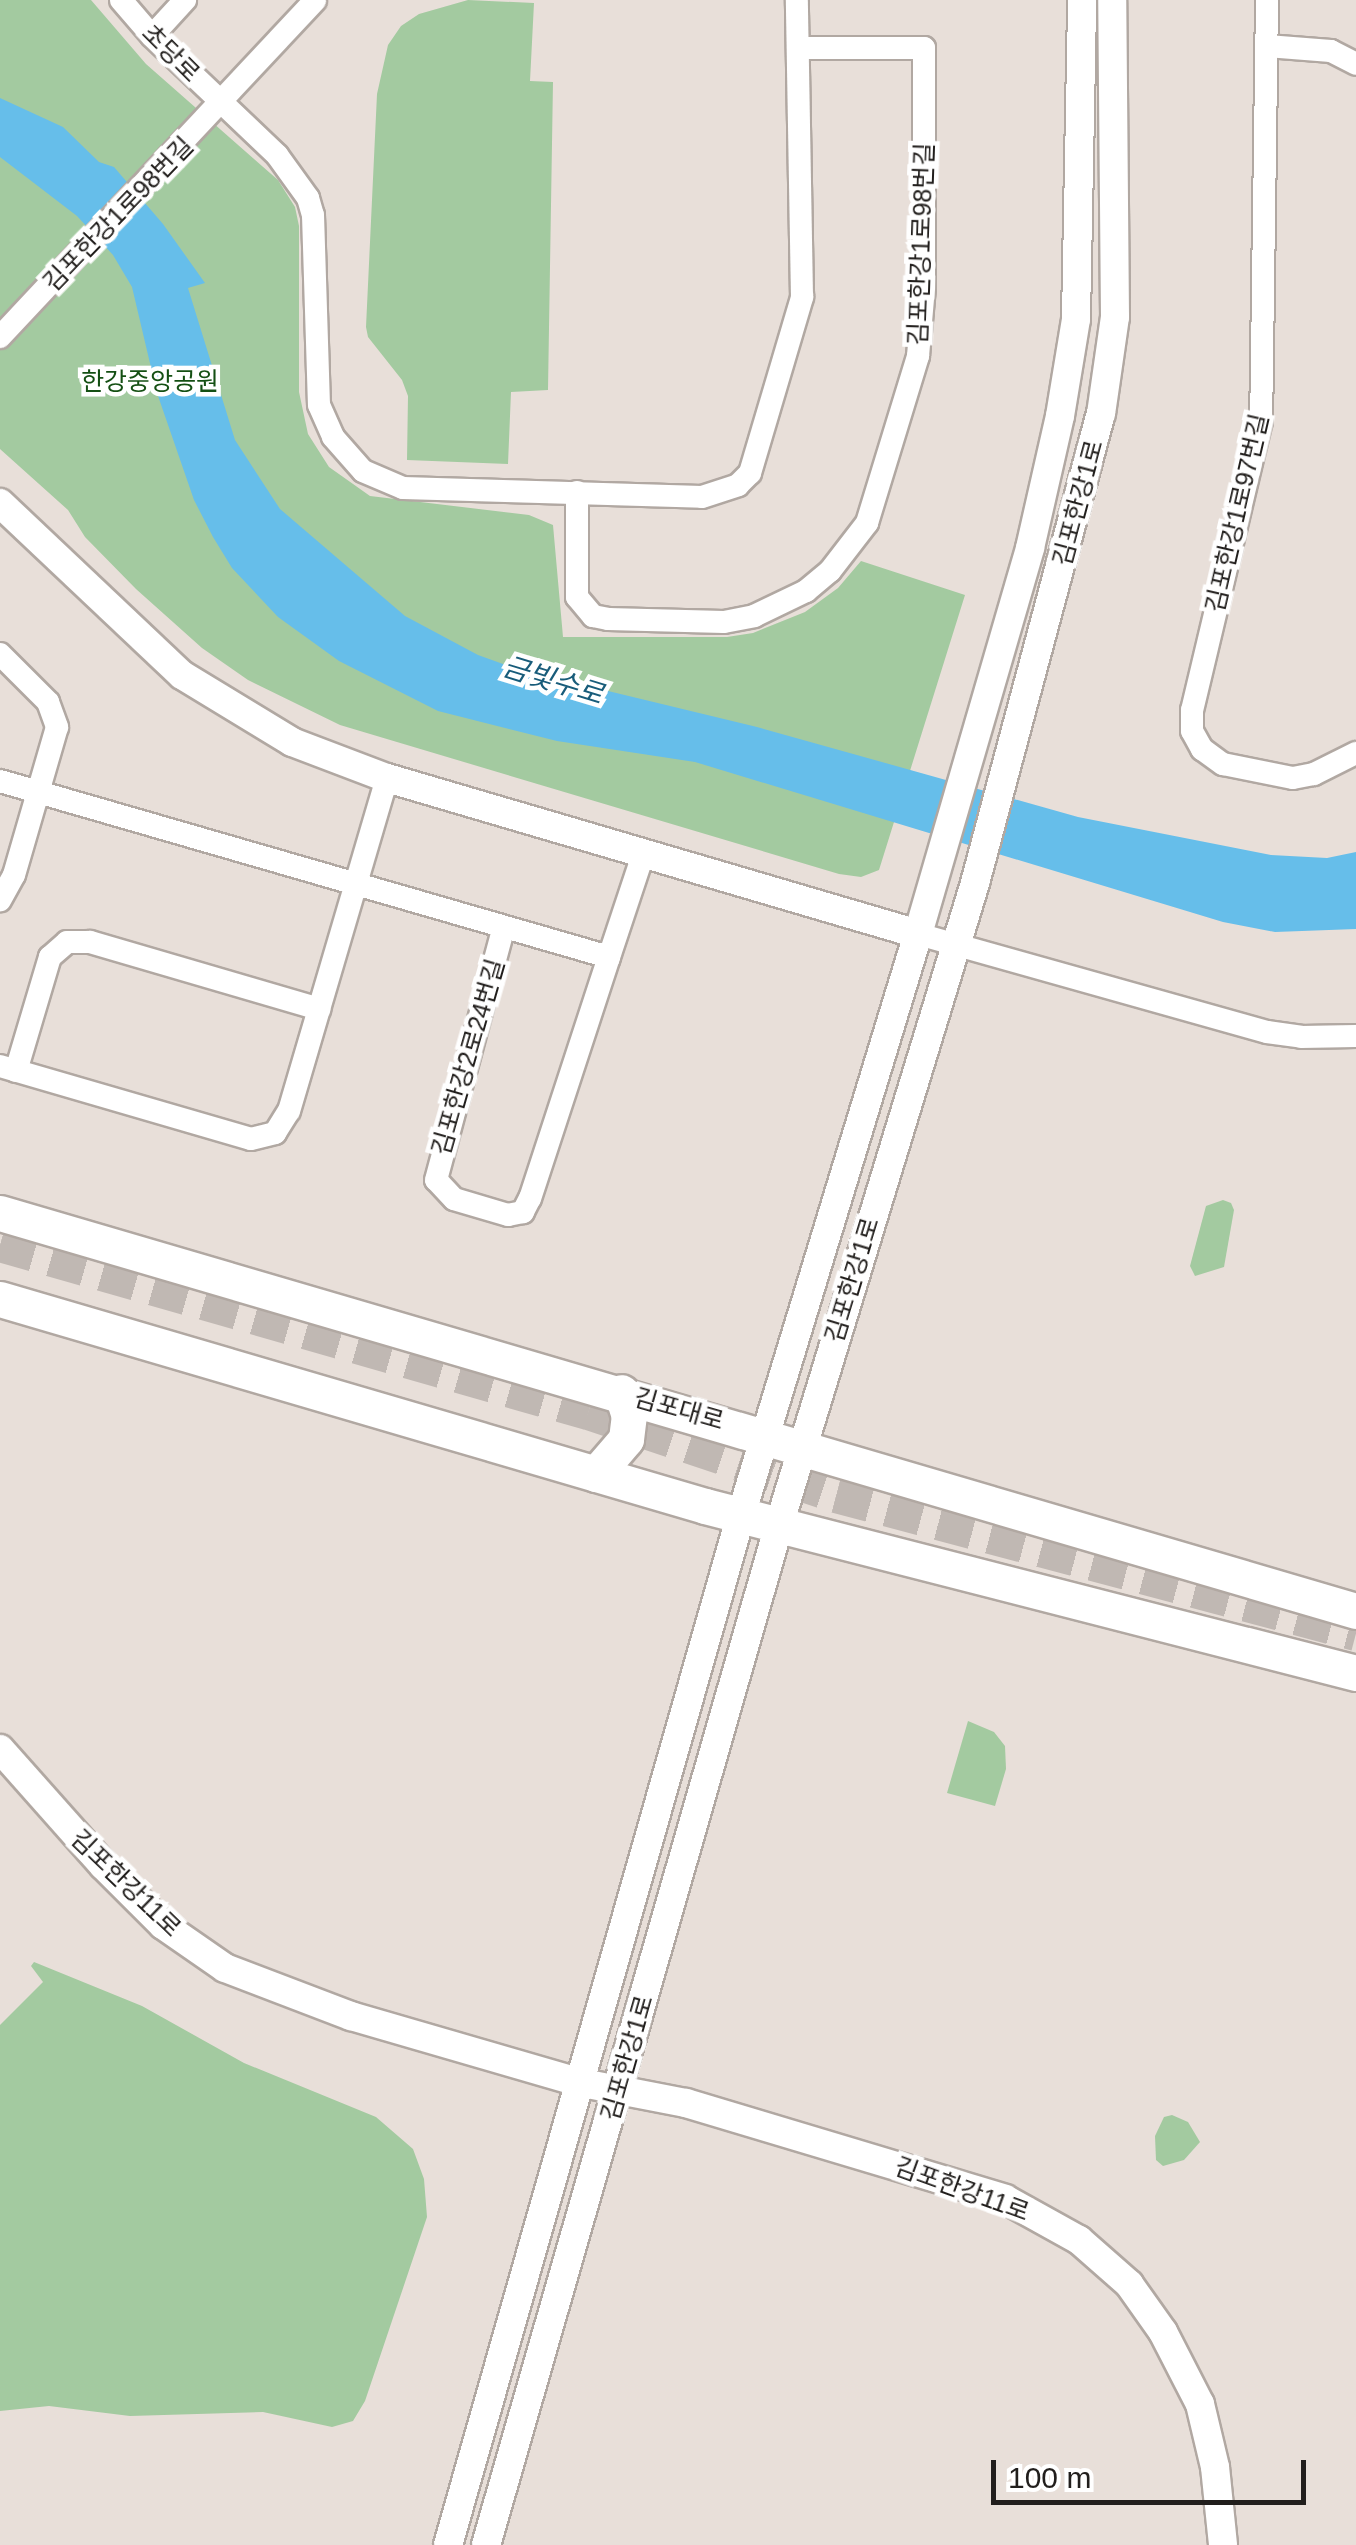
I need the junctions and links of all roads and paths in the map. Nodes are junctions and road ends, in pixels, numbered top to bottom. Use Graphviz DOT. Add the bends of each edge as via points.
graph roads {
  1 [pos="121,0"];
  2 [pos="185,0"];
  3 [pos="315,0"];
  4 [pos="797,0"];
  5 [pos="1082,0"];
  6 [pos="1112,0"];
  7 [pos="1267,0"];
  8 [pos="152,36"];
  9 [pos="1267,46"];
  10 [pos="798,48"];
  11 [pos="1356,64"];
  12 [pos="223,104"];
  13 [pos="5,332"];
  14 [pos="577,492"];
  15 [pos="0,503"];
  16 [pos="0,654"];
  17 [pos="1356,753"];
  18 [pos="387,778"];
  19 [pos="0,780"];
  20 [pos="36,791"];
  21 [pos="643,855"];
  22 [pos="356,884"];
  23 [pos="0,900"];
  24 [pos="504,927"];
  25 [pos="918,934"];
  26 [pos="956,946"];
  27 [pos="608,957"];
  28 [pos="319,1009"];
  29 [pos="1356,1036"];
  30 [pos="8,1068"];
  31 [pos="0,1213"];
  32 [pos="0,1299"];
  33 [pos="621,1392"];
  34 [pos="766,1434"];
  35 [pos="802,1449"];
  36 [pos="596,1474"];
  37 [pos="741,1515"];
  38 [pos="780,1524"];
  39 [pos="1356,1611"];
  40 [pos="1356,1673"];
  41 [pos="0,1749"];
  42 [pos="582,2083"];
  43 [pos="618,2092"];
  44 [pos="448,2545"];
  45 [pos="486,2545"];
  46 [pos="1214,2545"];
  47 [pos="1224,2545"];
  1 -- 8 [label="street, 초당로"];
  2 -- 8 [label="street"];
  3 -- 12 [label="street, 김포한강1로98번길"];
  4 -- 10 [label="street"];
  5 -- 25 [label="street, 김포한강1로" via="1072,359 1030,548"];
  6 -- 26 [label="street, 김포한강1로" via="1111,360"];
  7 -- 9 [label="street, 김포한강1로97번길"];
  8 -- 12 [label="street, 초당로"];
  9 -- 11 [label="street" via="1331,51"];
  9 -- 17 [label="street, 김포한강1로97번길" via="1260,421 1192,731 1202,749 1223,764 1293,778"];
  10 -- 14 [label="street" via="802,297 750,473 738,485 702,497"];
  10 -- 14 [label="street, 김포한강1로98번길" via="924,48 920,344 867,523 830,571 754,616 724,622 608,619 592,616 577,597"];
  12 -- 13 [label="street, 김포한강1로98번길"];
  12 -- 14 [label="street, 초당로" via="277,156 308,198 316,386 324,420 347,456 363,471 403,488"];
  15 -- 18 [label="street" via="182,675 292,742"];
  16 -- 20 [label="street" via="57,718"];
  18 -- 21 [label="street"];
  18 -- 22 [label="street"];
  19 -- 20 [label="street, 김포한강2로24번길"];
  20 -- 22 [label="street, 김포한강2로24번길"];
  20 -- 23 [label="street" via="14,875"];
  21 -- 25 [label="street"];
  21 -- 27 [label="street, 김포한강2로24번길"];
  22 -- 24 [label="street, 김포한강2로24번길"];
  22 -- 28 [label="street"];
  24 -- 27 [label="street, 김포한강2로24번길"];
  24 -- 27 [label="street, 김포한강2로24번길" via="437,1168 440,1189 508,1215 527,1205"];
  25 -- 26 [label="street"];
  25 -- 34 [label="street, 김포한강1로"];
  26 -- 29 [label="street" via="1267,1032"];
  26 -- 35 [label="street, 김포한강1로"];
  28 -- 30 [label="street" via="90,942 67,942 50,957"];
  28 -- 30 [label="street" via="284,1124 264,1139"];
  31 -- 33 [label="main road, 김포대로"];
  32 -- 36 [label="main road"];
  33 -- 34 [label="main road, 김포대로"];
  33 -- 36 [label="main road" via="629,1416 626,1439"];
  34 -- 35 [label="main road, 김포대로"];
  34 -- 37 [label="street, 김포한강1로"];
  35 -- 38 [label="street, 김포한강1로"];
  35 -- 39 [label="main road, 김포대로"];
  36 -- 37 [label="main road"];
  37 -- 38 [label="main road"];
  37 -- 42 [label="street, 김포한강1로"];
  38 -- 40 [label="main road"];
  38 -- 43 [label="street, 김포한강1로"];
  41 -- 42 [label="street, 김포한강11로" via="163,1926 224,1968 351,2016"];
  42 -- 43 [label="street, 김포한강11로"];
  42 -- 44 [label="street, 김포한강1로"];
  43 -- 45 [label="street, 김포한강1로"];
  43 -- 46 [label="street, 김포한강11로" via="1008,2211 1076,2250 1122,2292 1190,2405"];
  43 -- 47 [label="street, 김포한강11로" via="686,2103 1005,2199 1079,2240 1129,2284 1164,2332 1200,2404"];
}
